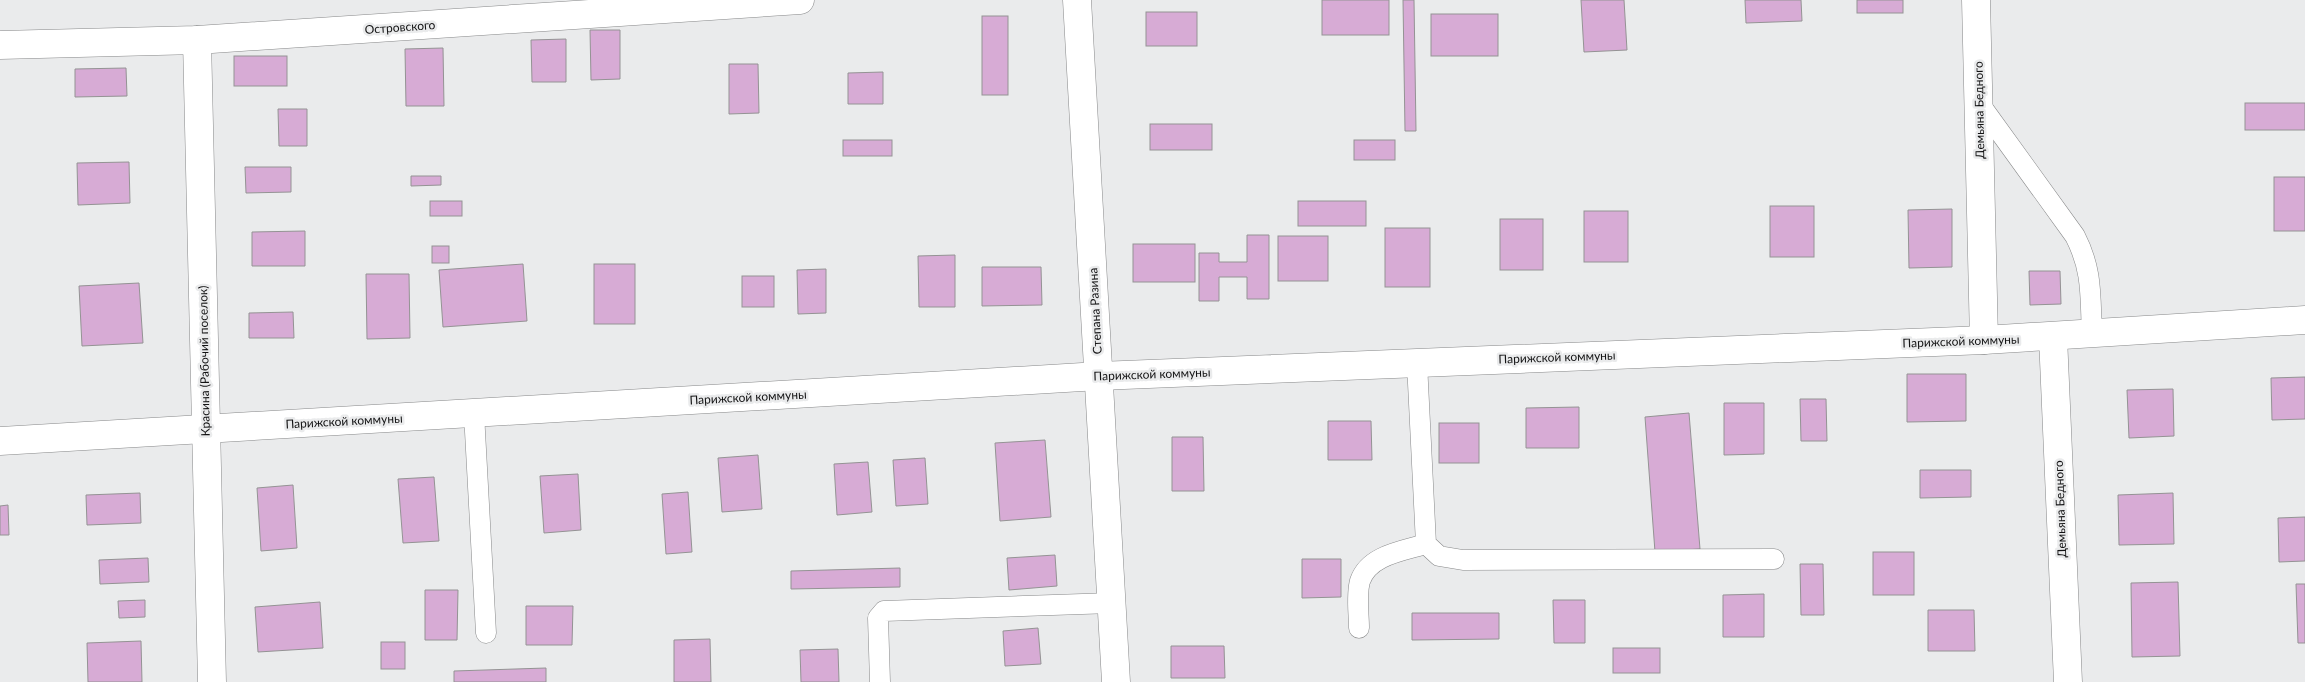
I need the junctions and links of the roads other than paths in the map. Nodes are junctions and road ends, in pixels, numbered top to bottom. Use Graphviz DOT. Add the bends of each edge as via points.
graph roads {
  1 [pos="800,0"];
  2 [pos="1077,0"];
  3 [pos="1976,0"];
  4 [pos="197,40"];
  5 [pos="0,45"];
  6 [pos="1978,103"];
  7 [pos="2305,320"];
  8 [pos="2092,334"];
  9 [pos="2053,337"];
  10 [pos="1984,340"];
  11 [pos="1417,363"];
  12 [pos="1099,376"];
  13 [pos="474,413"];
  14 [pos="206,429"];
  15 [pos="0,442"];
  16 [pos="1426,544"];
  17 [pos="1774,558"];
  18 [pos="1112,603"];
  19 [pos="1358,628"];
  20 [pos="486,633"];
  21 [pos="212,682"];
  22 [pos="880,682"];
  23 [pos="1116,682"];
  24 [pos="2068,682"];
  1 -- 4 [label="street, Островского"];
  2 -- 12 [label="street, Степана Разина"];
  3 -- 6 [label="street, Демьяна Бедного"];
  4 -- 5 [label="street, Островского"];
  4 -- 14 [label="street, Красина (Рабочий поселок)"];
  6 -- 8 [label="lane" via="2081,248 2089,274"];
  6 -- 10 [label="street, Демьяна Бедного"];
  7 -- 8 [label="street, Парижской коммуны"];
  8 -- 9 [label="street, Парижской коммуны"];
  9 -- 10 [label="street, Парижской коммуны"];
  9 -- 24 [label="street, Демьяна Бедного"];
  10 -- 11 [label="street, Парижской коммуны"];
  11 -- 12 [label="street, Парижской коммуны"];
  11 -- 16 [label="lane"];
  12 -- 13 [label="street, Парижской коммуны"];
  12 -- 18 [label="street, Степана Разина"];
  13 -- 14 [label="street, Парижской коммуны"];
  13 -- 20 [label="lane"];
  14 -- 15 [label="street, Парижской коммуны"];
  14 -- 21 [label="street, Красина (Рабочий поселок)"];
  16 -- 17 [label="lane" via="1439,556 1462,560"];
  16 -- 19 [label="lane" via="1377,560 1368,567 1360,582"];
  18 -- 22 [label="lane" via="884,611 878,618"];
  18 -- 23 [label="street, Степана Разина"];
}
